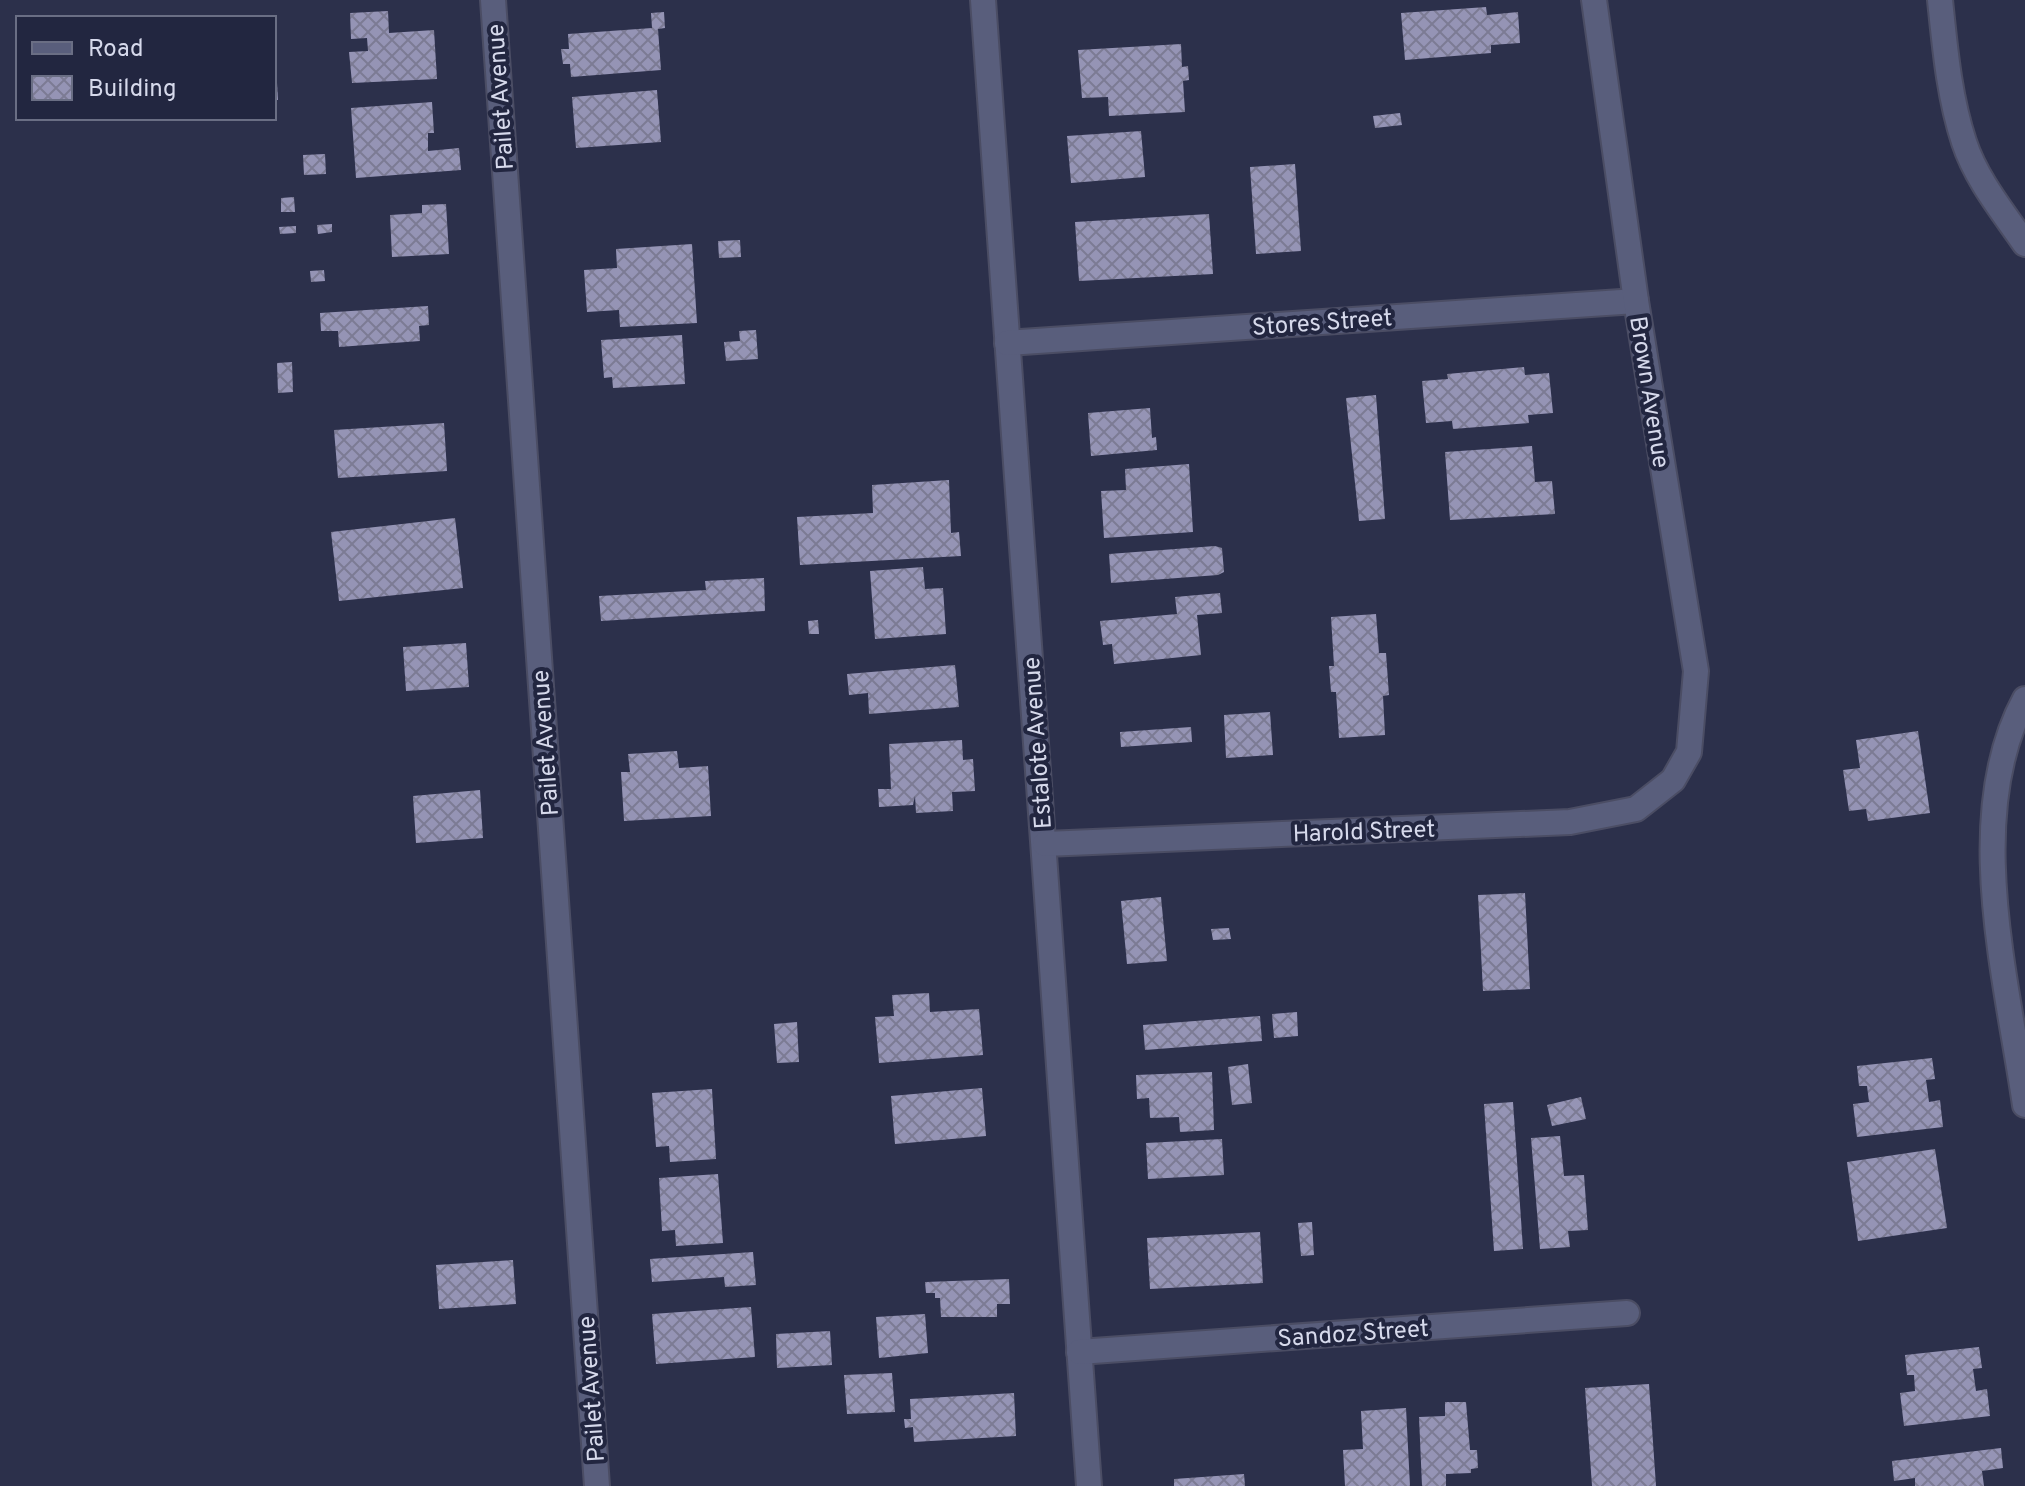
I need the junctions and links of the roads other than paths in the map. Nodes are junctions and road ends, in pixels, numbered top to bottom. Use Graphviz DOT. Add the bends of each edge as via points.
graph roads {
  1 [pos="493,0"];
  2 [pos="983,0"];
  3 [pos="1594,0"];
  4 [pos="1940,0"];
  5 [pos="2025,244"];
  6 [pos="1636,301"];
  7 [pos="1007,343"];
  8 [pos="2025,699"];
  9 [pos="1673,780"];
  10 [pos="1045,844"];
  11 [pos="2025,1105"];
  12 [pos="1627,1313"];
  13 [pos="1079,1352"];
  14 [pos="597,1486"];
  15 [pos="1089,1486"];
  1 -- 14 [label="street, Pailet Avenue"];
  2 -- 7 [label="street, Estalote Avenue"];
  3 -- 6 [label="street, Brown Avenue"];
  4 -- 5 [label="street" via="1949,86 1965,144 1990,194"];
  6 -- 7 [label="street, Stores Street"];
  6 -- 9 [label="street, Brown Avenue" via="1696,671 1689,752"];
  7 -- 10 [label="street, Estalote Avenue"];
  8 -- 11 [label="street" via="2002,759 1990,861"];
  9 -- 10 [label="street, Harold Street" via="1636,809 1570,822"];
  10 -- 13 [label="street, Estalote Avenue"];
  12 -- 13 [label="street, Sandoz Street"];
  13 -- 15 [label="street, Estalote Avenue"];
}
